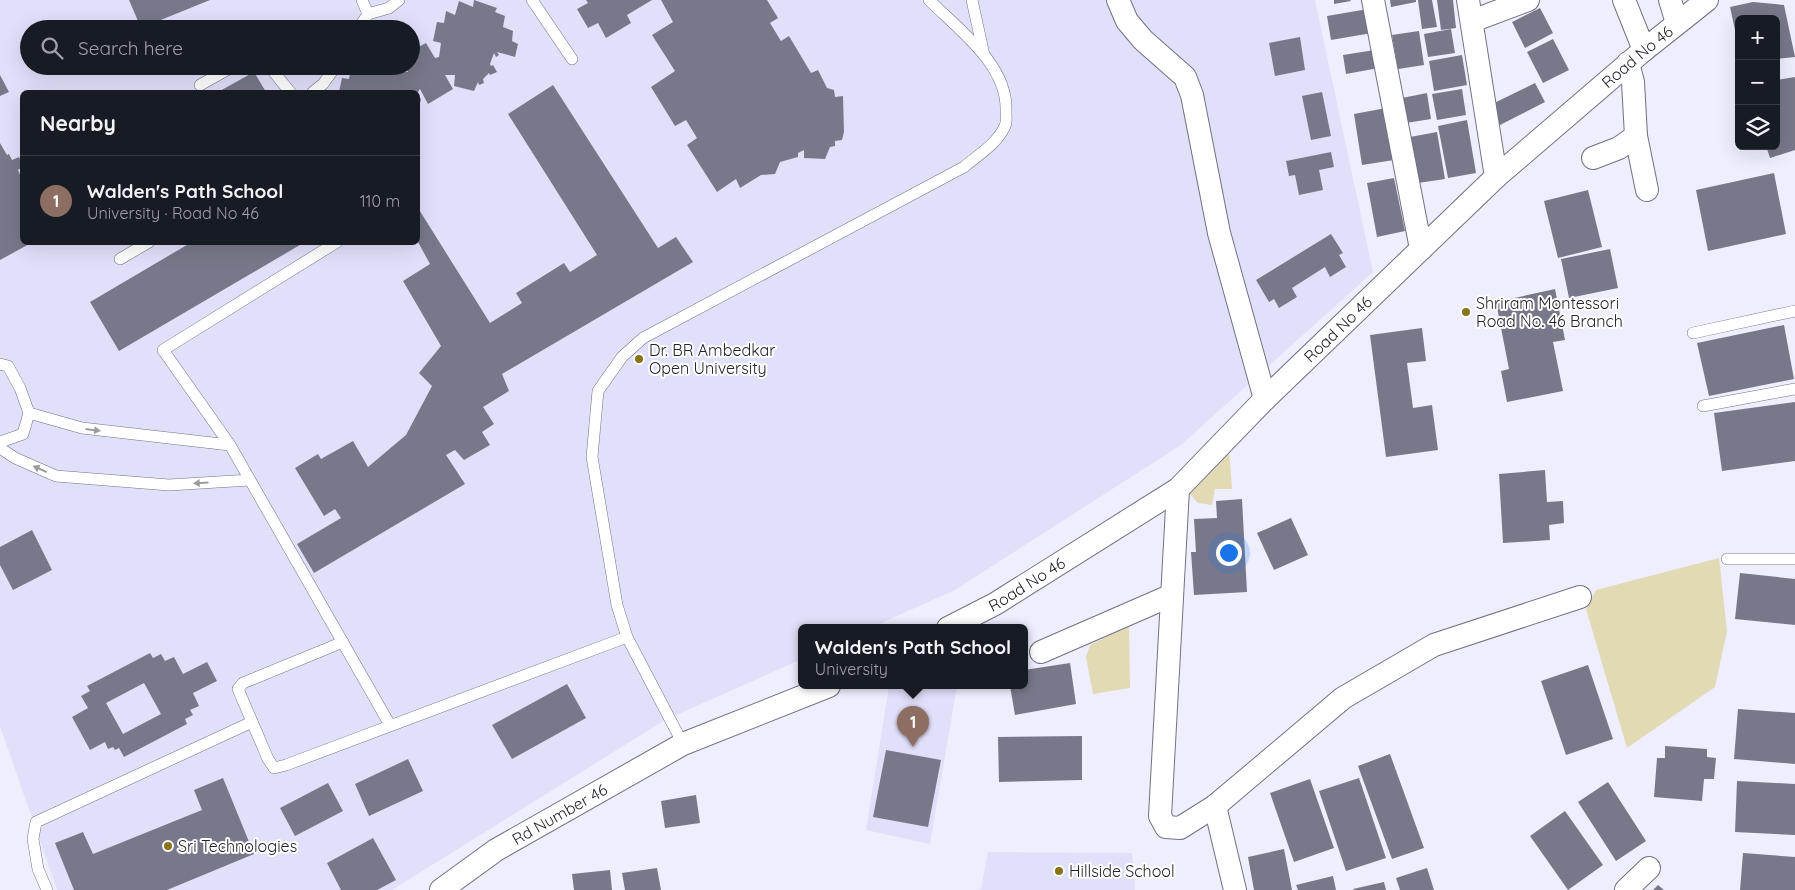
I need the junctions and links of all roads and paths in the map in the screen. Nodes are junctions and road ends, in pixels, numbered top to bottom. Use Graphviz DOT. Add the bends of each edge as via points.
graph roads {
  1 [pos="362,0"];
  2 [pos="399,0"];
  3 [pos="532,0"];
  4 [pos="930,0"];
  5 [pos="972,0"];
  6 [pos="1118,0"];
  7 [pos="1373,0"];
  8 [pos="1528,0"];
  9 [pos="1624,0"];
  10 [pos="1670,0"];
  11 [pos="1707,0"];
  12 [pos="1470,10"];
  13 [pos="368,14"];
  14 [pos="364,20"];
  15 [pos="1677,23"];
  16 [pos="984,55"];
  17 [pos="1636,56"];
  18 [pos="572,60"];
  19 [pos="218,75"];
  20 [pos="277,75"];
  21 [pos="330,75"];
  22 [pos="200,85"];
  23 [pos="288,90"];
  24 [pos="316,90"];
  25 [pos="1636,136"];
  26 [pos="1593,158"];
  27 [pos="1496,177"];
  28 [pos="1647,190"];
  29 [pos="144,245"];
  30 [pos="332,245"];
  31 [pos="1421,249"];
  32 [pos="120,260"];
  33 [pos="1795,311"];
  34 [pos="1693,333"];
  35 [pos="0,364"];
  36 [pos="1795,389"];
  37 [pos="1265,399"];
  38 [pos="1702,406"];
  39 [pos="30,413"];
  40 [pos="0,442"];
  41 [pos="230,445"];
  42 [pos="0,448"];
  43 [pos="250,480"];
  44 [pos="1178,489"];
  45 [pos="1727,559"];
  46 [pos="1795,559"];
  47 [pos="1172,595"];
  48 [pos="1580,597"];
  49 [pos="956,624"];
  50 [pos="627,637"];
  51 [pos="343,642"];
  52 [pos="1041,652"];
  53 [pos="821,689"];
  54 [pos="252,722"];
  55 [pos="390,725"];
  56 [pos="683,744"];
  57 [pos="1216,806"];
  58 [pos="1649,868"];
  59 [pos="47,890"];
  60 [pos="441,890"];
  61 [pos="1235,890"];
  62 [pos="1626,890"];
  1 -- 13 [label="lane"];
  2 -- 13 [label="lane" via="389,8"];
  3 -- 18 [label="lane"];
  4 -- 16 [label="lane"];
  5 -- 16 [label="lane"];
  6 -- 37 [label="street" via="1127,21 1185,77 1192,94 1219,233"];
  7 -- 31 [label="street"];
  8 -- 12 [label="street"];
  9 -- 17 [label="street"];
  10 -- 15 [label="street"];
  11 -- 15 [label="street, Road No 46"];
  12 -- 27 [label="street"];
  13 -- 14 [label="lane"];
  15 -- 17 [label="street, Road No 46"];
  16 -- 50 [label="lane" via="996,70 1007,98 1006,125 993,144 964,167 643,338 622,357 598,391 592,457 616,605"];
  17 -- 25 [label="street" via="1633,82"];
  17 -- 27 [label="street, Road No 46"];
  19 -- 22 [label="lane"];
  20 -- 23 [label="lane"];
  21 -- 24 [label="lane"];
  25 -- 26 [label="street" via="1619,148"];
  25 -- 28 [label="street"];
  27 -- 31 [label="street, Road No 46"];
  29 -- 32 [label="lane"];
  30 -- 41 [label="lane" via="163,350"];
  31 -- 37 [label="street, Road No 46"];
  33 -- 34 [label="lane"];
  35 -- 39 [label="lane" via="8,366"];
  36 -- 38 [label="lane"];
  37 -- 44 [label="street, Road No 46"];
  39 -- 40 [label="lane" via="23,434"];
  39 -- 41 [label="lane, one-way" via="82,428"];
  41 -- 43 [label="lane"];
  43 -- 42 [label="lane, one-way" via="169,485 56,476"];
  43 -- 51 [label="lane"];
  44 -- 47 [label="street"];
  44 -- 49 [label="street, Road No 46" via="995,604"];
  45 -- 46 [label="lane"];
  47 -- 52 [label="street"];
  47 -- 57 [label="street" via="1160,816 1166,827 1180,828"];
  48 -- 57 [label="street" via="1434,645 1343,698"];
  50 -- 55 [label="lane"];
  50 -- 56 [label="lane"];
  51 -- 54 [label="lane" via="243,683 238,689"];
  51 -- 55 [label="lane"];
  53 -- 56 [label="street"];
  54 -- 55 [label="lane" via="274,768"];
  54 -- 59 [label="lane" via="36,822 33,839 38,869"];
  56 -- 60 [label="street, Rd Number 46" via="496,850"];
  57 -- 61 [label="street"];
  58 -- 62 [label="street"];
}
